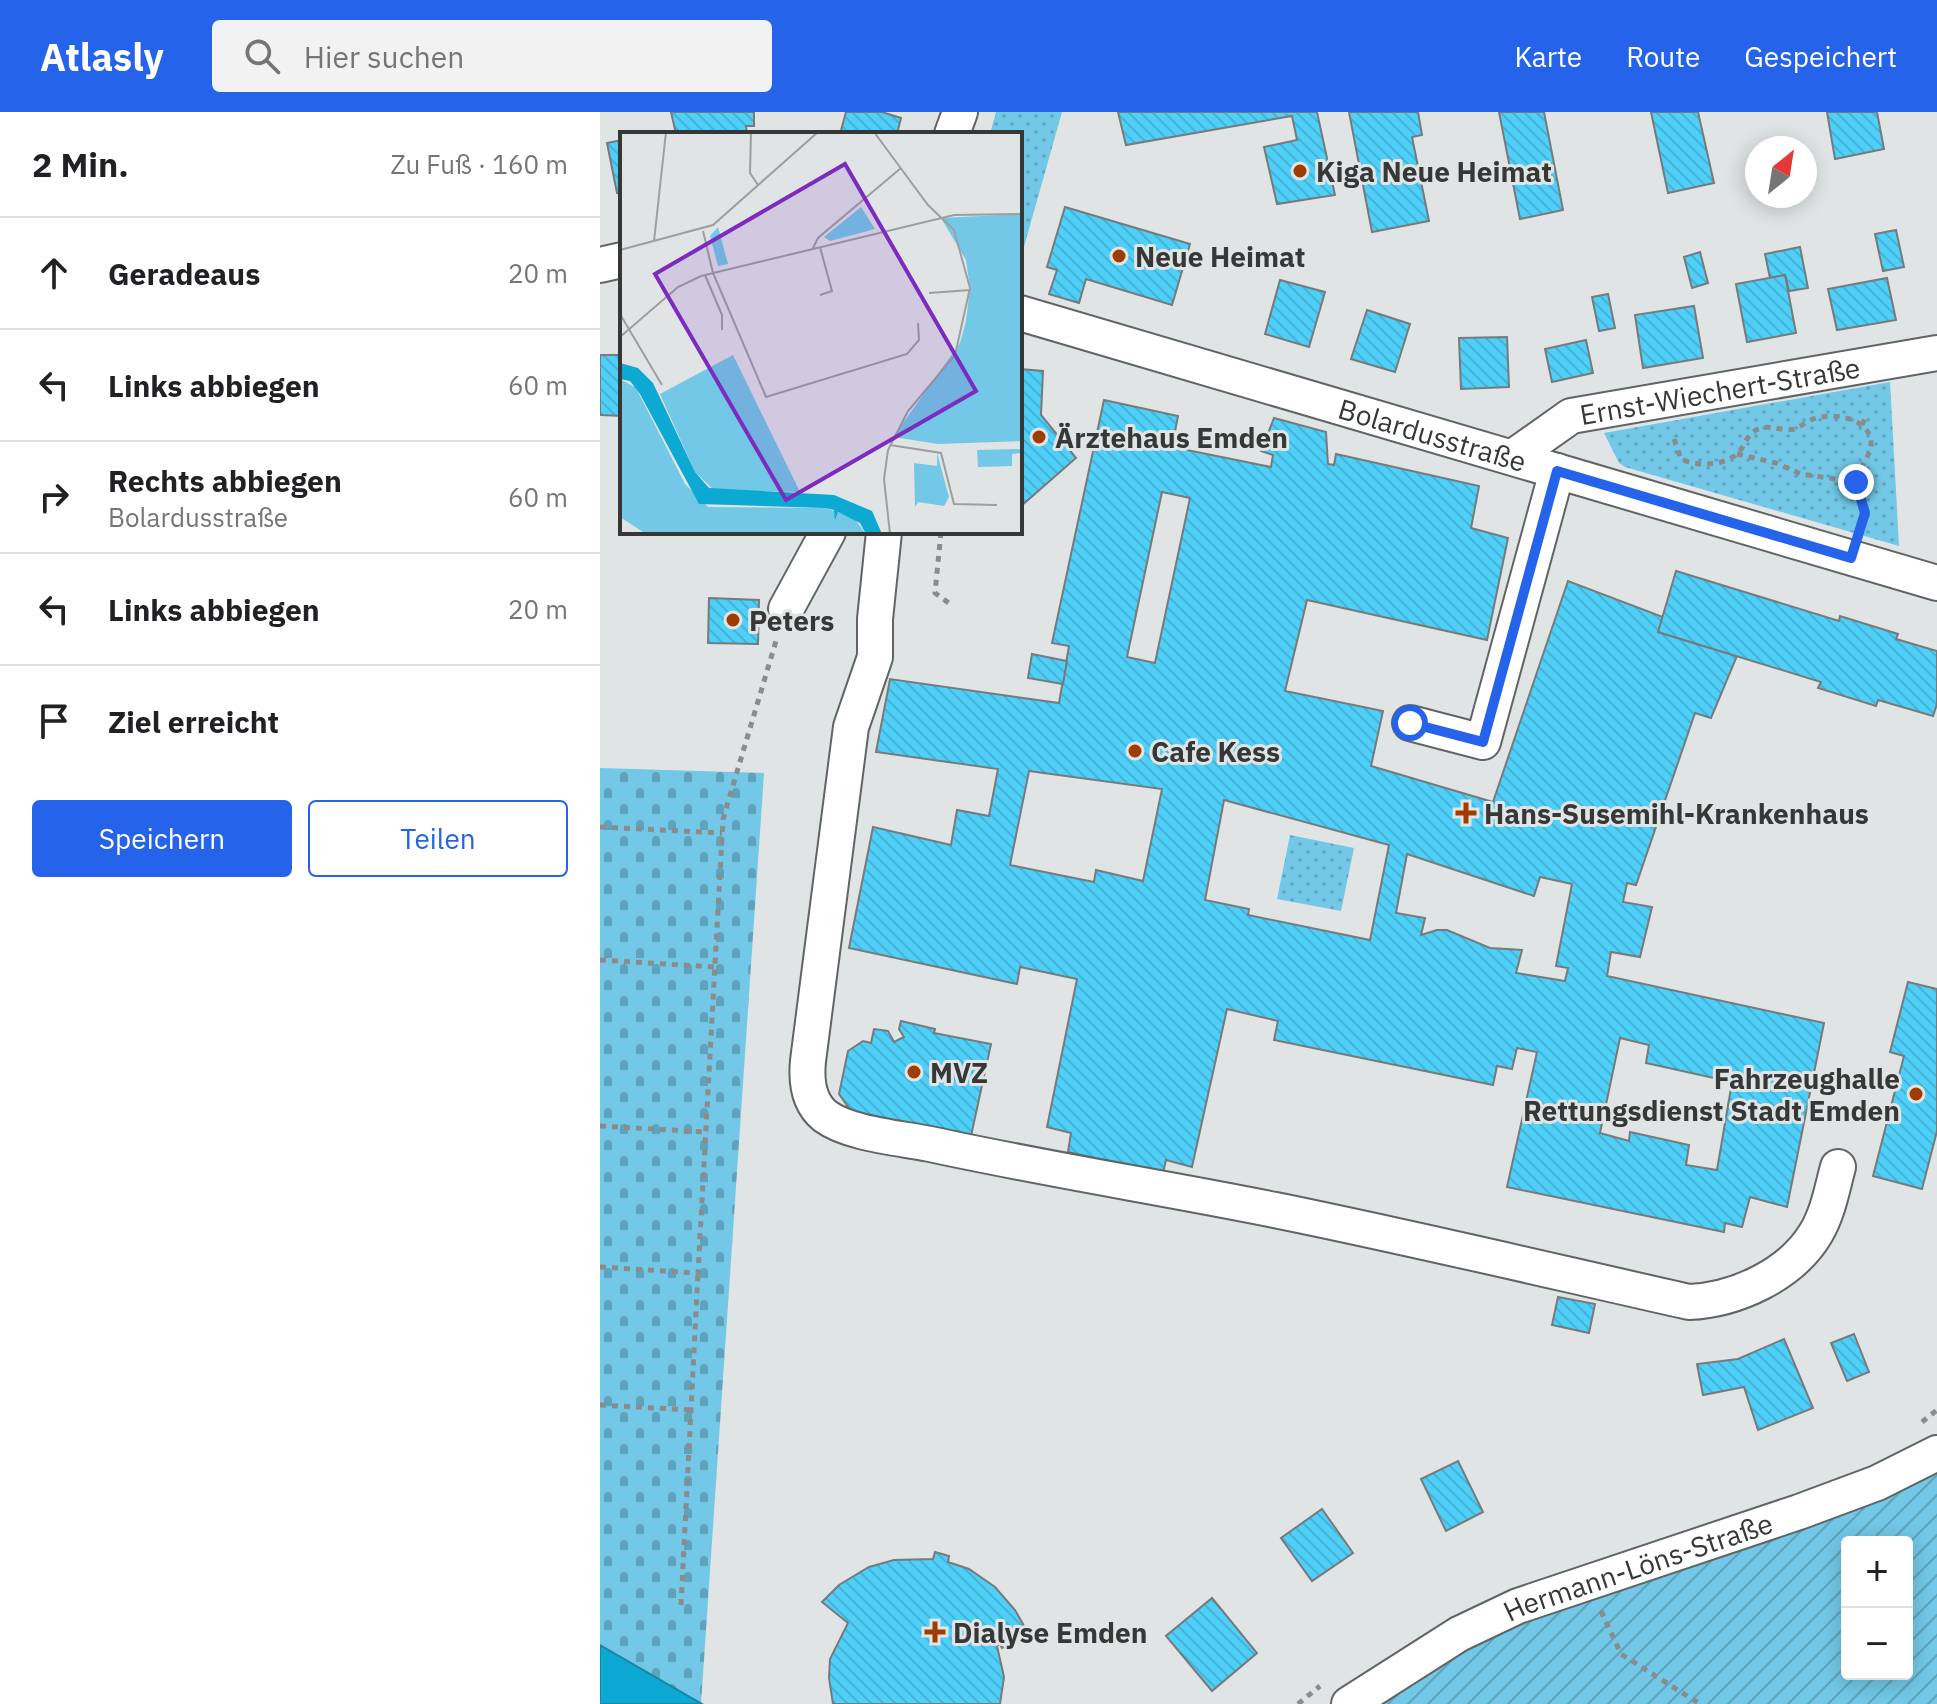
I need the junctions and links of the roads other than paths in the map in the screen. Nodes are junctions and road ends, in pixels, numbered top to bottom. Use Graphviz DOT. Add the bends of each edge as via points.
graph roads {
  1 [pos="960,112"];
  2 [pos="953,132"];
  3 [pos="620,260"];
  4 [pos="600,265"];
  5 [pos="1022,314"];
  6 [pos="1937,353"];
  7 [pos="1513,457"];
  8 [pos="1557,471"];
  9 [pos="827,534"];
  10 [pos="884,534"];
  11 [pos="1937,583"];
  12 [pos="786,609"];
  13 [pos="1410,723"];
  14 [pos="1838,1167"];
  15 [pos="1937,1453"];
  16 [pos="1349,1704"];
  1 -- 2 [label="street"];
  3 -- 4 [label="street"];
  5 -- 7 [label="street, Bolardusstraße"];
  6 -- 7 [label="street, Ernst-Wiechert-Straße" via="1571,416"];
  7 -- 8 [label="street, Bolardusstraße"];
  8 -- 11 [label="street, Bolardusstraße"];
  8 -- 13 [label="street" via="1483,742"];
  9 -- 12 [label="street"];
  10 -- 14 [label="street" via="875,657 851,727 808,1061 806,1081 825,1115 881,1134 1275,1210 1689,1302 1739,1292 1791,1262 1817,1231"];
  15 -- 16 [label="street, Hermann-Löns-Straße" via="1799,1512 1518,1606 1459,1634"];
}
